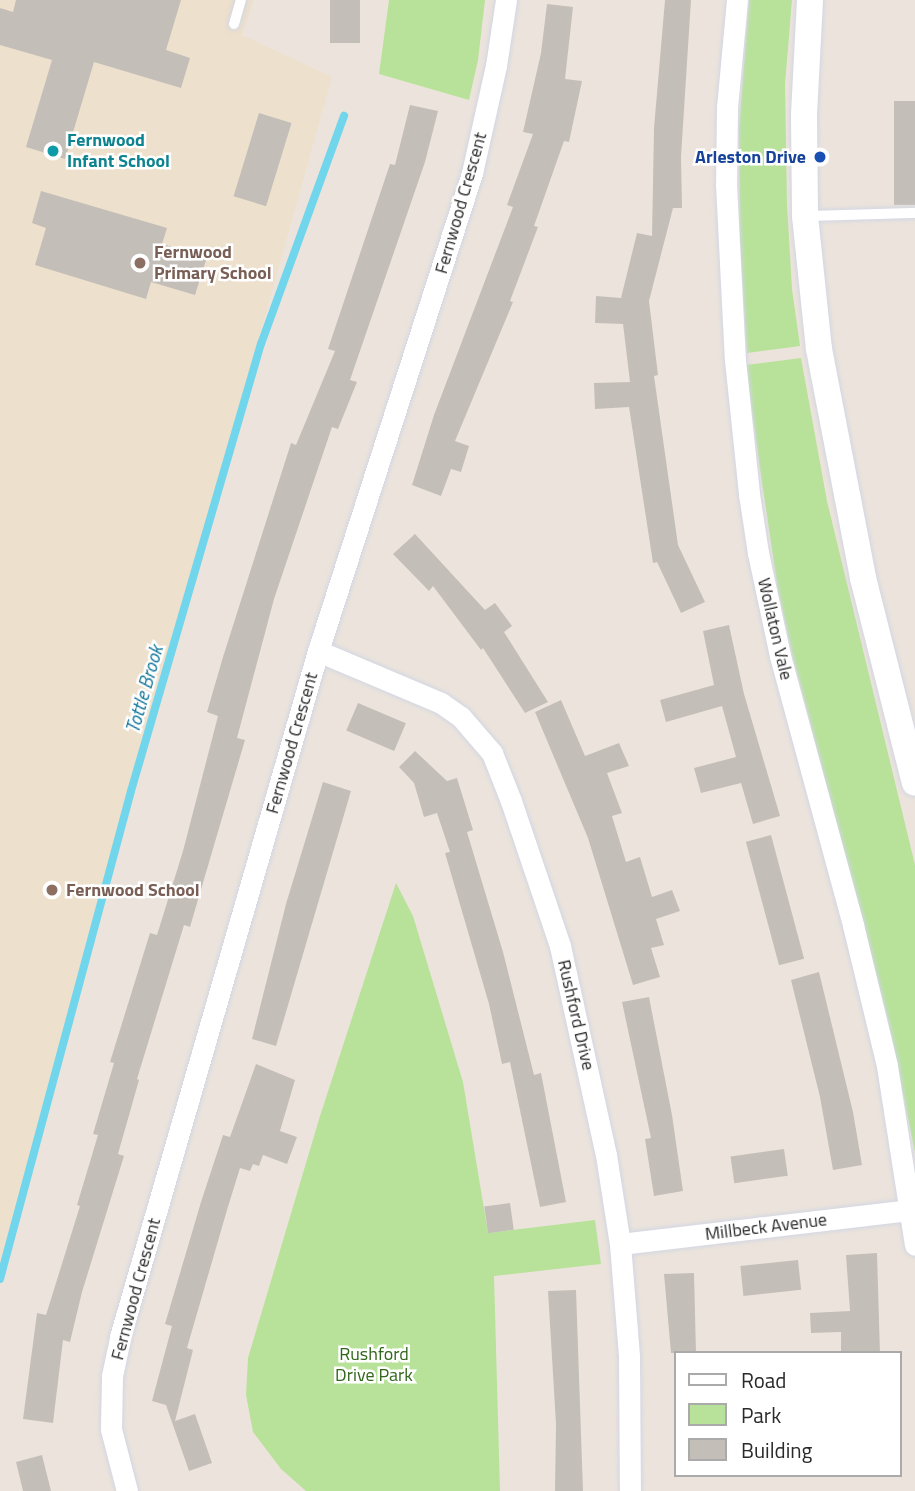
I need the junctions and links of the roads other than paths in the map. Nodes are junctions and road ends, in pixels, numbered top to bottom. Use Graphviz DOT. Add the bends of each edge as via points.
graph roads {
  1 [pos="242,0"];
  2 [pos="506,0"];
  3 [pos="737,0"];
  4 [pos="810,0"];
  5 [pos="234,24"];
  6 [pos="915,213"];
  7 [pos="806,216"];
  8 [pos="318,651"];
  9 [pos="915,783"];
  10 [pos="911,1210"];
  11 [pos="620,1244"];
  12 [pos="915,1245"];
  13 [pos="127,1491"];
  14 [pos="630,1491"];
  1 -- 5 [label="lane"];
  2 -- 8 [label="street, Fernwood Crescent" via="472,173"];
  3 -- 10 [label="street, Wollaton Vale" via="727,107 726,184 735,360 749,494 780,656 887,1066"];
  4 -- 7 [label="street" via="804,116"];
  6 -- 7 [label="lane"];
  7 -- 9 [label="street" via="819,349 836,447 863,578"];
  8 -- 11 [label="street, Rushford Drive" via="441,703 479,735 492,753 563,959 591,1077"];
  8 -- 13 [label="street, Fernwood Crescent" via="120,1338 111,1429"];
  10 -- 11 [label="street, Millbeck Avenue"];
  10 -- 12 [label="street, Wollaton Vale"];
  11 -- 14 [label="street, Rushford Drive" via="629,1357"];
}
